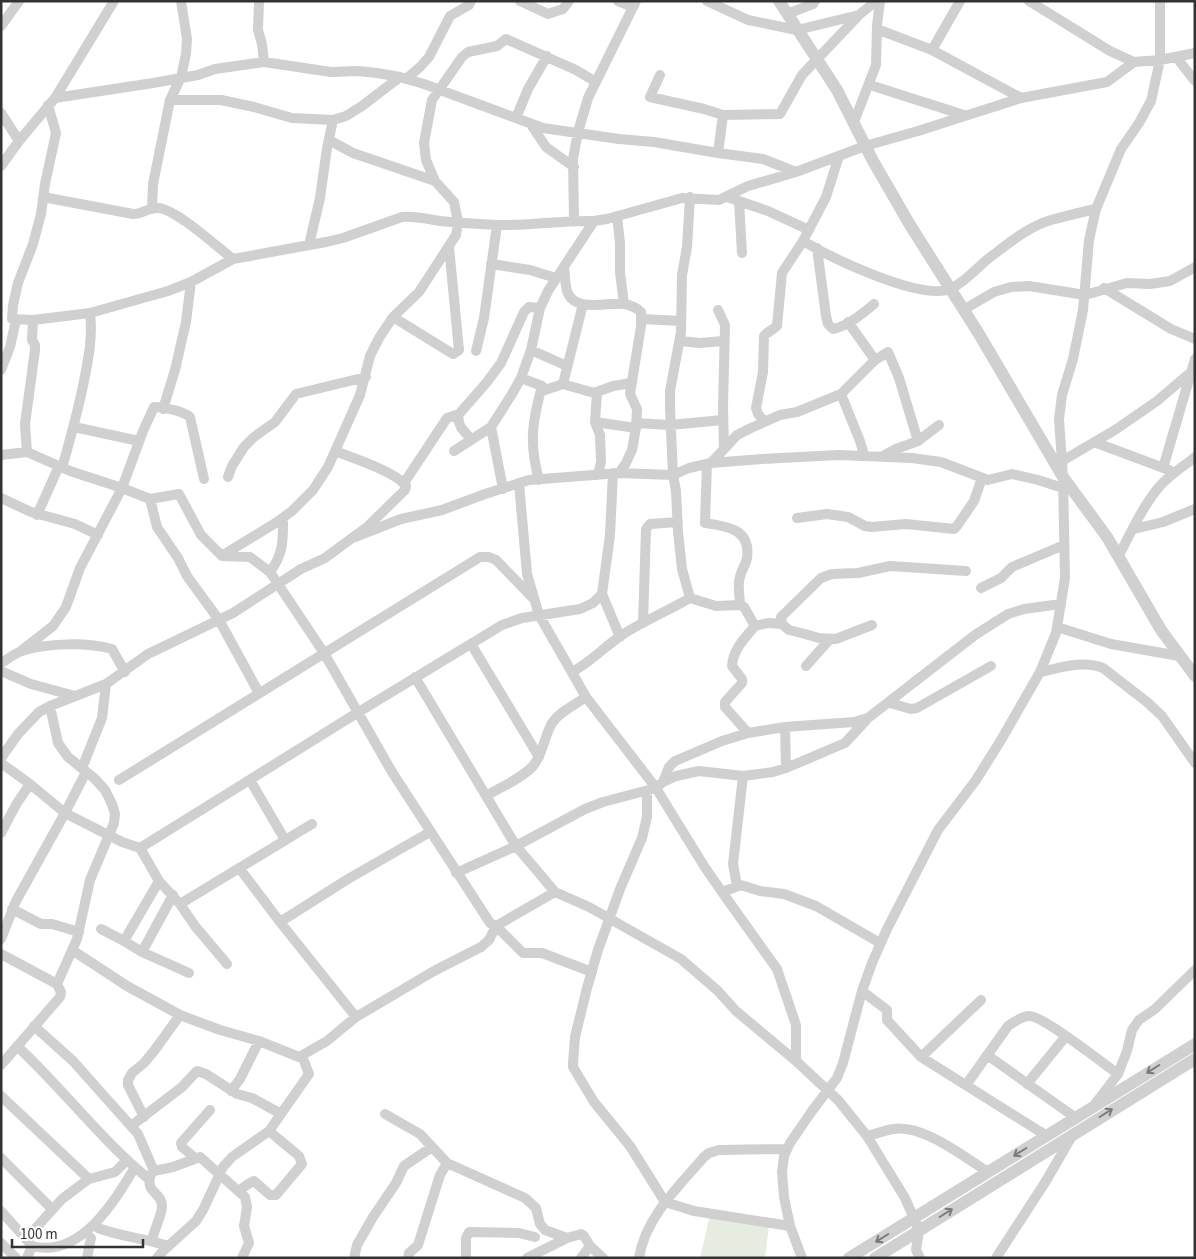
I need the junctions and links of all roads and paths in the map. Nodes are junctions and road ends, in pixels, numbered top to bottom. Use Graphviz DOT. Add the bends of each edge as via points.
graph roads {
  1 [pos="19,1"];
  2 [pos="114,1"];
  3 [pos="181,1"];
  4 [pos="260,1"];
  5 [pos="471,1"];
  6 [pos="520,1"];
  7 [pos="568,1"];
  8 [pos="618,1"];
  9 [pos="707,1"];
  10 [pos="779,1"];
  11 [pos="815,1"];
  12 [pos="876,1"];
  13 [pos="880,1"];
  14 [pos="960,1"];
  15 [pos="1029,1"];
  16 [pos="1160,1"];
  17 [pos="634,4"];
  18 [pos="787,14"];
  19 [pos="858,15"];
  20 [pos="1,26"];
  21 [pos="877,29"];
  22 [pos="797,30"];
  23 [pos="932,50"];
  24 [pos="1195,53"];
  25 [pos="547,56"];
  26 [pos="1176,57"];
  27 [pos="816,59"];
  28 [pos="1160,60"];
  29 [pos="264,62"];
  30 [pos="1134,62"];
  31 [pos="660,74"];
  32 [pos="181,77"];
  33 [pos="403,78"];
  34 [pos="1195,81"];
  35 [pos="596,82"];
  36 [pos="870,85"];
  37 [pos="440,90"];
  38 [pos="1021,98"];
  39 [pos="170,100"];
  40 [pos="52,101"];
  41 [pos="1,113"];
  42 [pos="723,115"];
  43 [pos="964,115"];
  44 [pos="516,118"];
  45 [pos="333,120"];
  46 [pos="854,122"];
  47 [pos="530,124"];
  48 [pos="578,132"];
  49 [pos="329,140"];
  50 [pos="19,141"];
  51 [pos="865,146"];
  52 [pos="718,153"];
  53 [pos="839,156"];
  54 [pos="1,166"];
  55 [pos="574,167"];
  56 [pos="796,172"];
  57 [pos="435,181"];
  58 [pos="43,197"];
  59 [pos="690,197"];
  60 [pos="727,197"];
  61 [pos="739,201"];
  62 [pos="152,208"];
  63 [pos="1096,209"];
  64 [pos="617,216"];
  65 [pos="574,220"];
  66 [pos="594,221"];
  67 [pos="458,222"];
  68 [pos="497,225"];
  69 [pos="809,230"];
  70 [pos="803,241"];
  71 [pos="309,245"];
  72 [pos="449,246"];
  73 [pos="817,248"];
  74 [pos="742,253"];
  75 [pos="233,259"];
  76 [pos="492,264"];
  77 [pos="1195,267"];
  78 [pos="564,268"];
  79 [pos="556,278"];
  80 [pos="191,282"];
  81 [pos="1104,288"];
  82 [pos="950,289"];
  83 [pos="1085,295"];
  84 [pos="583,304"];
  85 [pos="624,304"];
  86 [pos="874,304"];
  87 [pos="540,308"];
  88 [pos="718,310"];
  89 [pos="964,310"];
  90 [pos="90,313"];
  91 [pos="393,317"];
  92 [pos="642,318"];
  93 [pos="16,320"];
  94 [pos="33,320"];
  95 [pos="681,321"];
  96 [pos="848,322"];
  97 [pos="1195,339"];
  98 [pos="680,341"];
  99 [pos="723,341"];
  100 [pos="531,350"];
  101 [pos="476,351"];
  102 [pos="1195,359"];
  103 [pos="875,360"];
  104 [pos="567,366"];
  105 [pos="1,370"];
  106 [pos="1191,372"];
  107 [pos="366,377"];
  108 [pos="521,378"];
  109 [pos="631,383"];
  110 [pos="563,384"];
  111 [pos="542,386"];
  112 [pos="597,393"];
  113 [pos="841,394"];
  114 [pos="163,409"];
  115 [pos="458,414"];
  116 [pos="723,420"];
  117 [pos="764,421"];
  118 [pos="595,422"];
  119 [pos="636,425"];
  120 [pos="670,425"];
  121 [pos="939,425"];
  122 [pos="74,427"];
  123 [pos="491,427"];
  124 [pos="471,439"];
  125 [pos="139,441"];
  126 [pos="918,441"];
  127 [pos="1094,442"];
  128 [pos="724,448"];
  129 [pos="335,451"];
  130 [pos="454,451"];
  131 [pos="27,452"];
  132 [pos="1,455"];
  133 [pos="864,455"];
  134 [pos="883,456"];
  135 [pos="1195,457"];
  136 [pos="1062,461"];
  137 [pos="709,464"];
  138 [pos="60,467"];
  139 [pos="1163,468"];
  140 [pos="1174,472"];
  141 [pos="616,473"];
  142 [pos="598,475"];
  143 [pos="672,475"];
  144 [pos="228,477"];
  145 [pos="982,478"];
  146 [pos="204,479"];
  147 [pos="539,480"];
  148 [pos="404,483"];
  149 [pos="519,483"];
  150 [pos="1063,483"];
  151 [pos="122,488"];
  152 [pos="503,489"];
  153 [pos="1,498"];
  154 [pos="150,499"];
  155 [pos="1195,509"];
  156 [pos="37,515"];
  157 [pos="283,518"];
  158 [pos="797,518"];
  159 [pos="678,522"];
  160 [pos="1134,529"];
  161 [pos="98,535"];
  162 [pos="355,537"];
  163 [pos="1064,545"];
  164 [pos="1119,555"];
  165 [pos="222,556"];
  166 [pos="966,571"];
  167 [pos="270,572"];
  168 [pos="278,583"];
  169 [pos="981,588"];
  170 [pos="602,594"];
  171 [pos="533,598"];
  172 [pos="690,598"];
  173 [pos="1062,604"];
  174 [pos="740,605"];
  175 [pos="539,615"];
  176 [pos="219,620"];
  177 [pos="643,623"];
  178 [pos="782,624"];
  179 [pos="872,625"];
  180 [pos="755,626"];
  181 [pos="1057,627"];
  182 [pos="620,637"];
  183 [pos="830,639"];
  184 [pos="471,644"];
  185 [pos="21,651"];
  186 [pos="324,653"];
  187 [pos="1179,656"];
  188 [pos="1,663"];
  189 [pos="806,666"];
  190 [pos="991,666"];
  191 [pos="1,671"];
  192 [pos="125,672"];
  193 [pos="572,672"];
  194 [pos="1040,672"];
  195 [pos="1195,676"];
  196 [pos="415,678"];
  197 [pos="106,684"];
  198 [pos="259,693"];
  199 [pos="76,696"];
  200 [pos="586,697"];
  201 [pos="890,703"];
  202 [pos="50,706"];
  203 [pos="357,713"];
  204 [pos="868,718"];
  205 [pos="785,727"];
  206 [pos="748,733"];
  207 [pos="539,757"];
  208 [pos="1,758"];
  209 [pos="1,763"];
  210 [pos="1195,763"];
  211 [pos="786,768"];
  212 [pos="84,770"];
  213 [pos="742,776"];
  214 [pos="119,780"];
  215 [pos="250,780"];
  216 [pos="30,784"];
  217 [pos="655,787"];
  218 [pos="486,796"];
  219 [pos="65,813"];
  220 [pos="312,824"];
  221 [pos="430,832"];
  222 [pos="1,833"];
  223 [pos="109,836"];
  224 [pos="285,840"];
  225 [pos="516,846"];
  226 [pos="140,848"];
  227 [pos="240,869"];
  228 [pos="456,873"];
  229 [pos="159,881"];
  230 [pos="737,886"];
  231 [pos="555,892"];
  232 [pos="722,892"];
  233 [pos="173,895"];
  234 [pos="180,904"];
  235 [pos="12,910"];
  236 [pos="609,920"];
  237 [pos="280,922"];
  238 [pos="4,923"];
  239 [pos="496,926"];
  240 [pos="101,929"];
  241 [pos="79,932"];
  242 [pos="1,939"];
  243 [pos="124,941"];
  244 [pos="880,943"];
  245 [pos="72,950"];
  246 [pos="142,952"];
  247 [pos="1,954"];
  248 [pos="227,964"];
  249 [pos="1195,970"];
  250 [pos="189,972"];
  251 [pos="592,972"];
  252 [pos="57,984"];
  253 [pos="862,991"];
  254 [pos="981,1000"];
  255 [pos="180,1015"];
  256 [pos="356,1017"];
  257 [pos="34,1026"];
  258 [pos="1066,1036"];
  259 [pos="259,1041"];
  260 [pos="1195,1044"];
  261 [pos="17,1046"];
  262 [pos="987,1055"];
  263 [pos="302,1056"];
  264 [pos="921,1057"];
  265 [pos="1195,1059"];
  266 [pos="796,1061"];
  267 [pos="1,1065"];
  268 [pos="1118,1074"];
  269 [pos="1028,1084"];
  270 [pos="966,1085"];
  271 [pos="828,1090"];
  272 [pos="231,1091"];
  273 [pos="1,1096"];
  274 [pos="1093,1107"];
  275 [pos="210,1110"];
  276 [pos="281,1114"];
  277 [pos="384,1114"];
  278 [pos="144,1117"];
  279 [pos="1076,1118"];
  280 [pos="132,1126"];
  281 [pos="269,1131"];
  282 [pos="1074,1133"];
  283 [pos="867,1136"];
  284 [pos="1048,1136"];
  285 [pos="432,1147"];
  286 [pos="787,1149"];
  287 [pos="1,1158"];
  288 [pos="195,1158"];
  289 [pos="447,1163"];
  290 [pos="131,1164"];
  291 [pos="988,1172"];
  292 [pos="219,1174"];
  293 [pos="152,1175"];
  294 [pos="89,1179"];
  295 [pos="239,1191"];
  296 [pos="665,1202"];
  297 [pos="52,1209"];
  298 [pos="1,1211"];
  299 [pos="914,1218"];
  300 [pos="790,1226"];
  301 [pos="98,1228"];
  302 [pos="919,1230"];
  303 [pos="91,1237"];
  304 [pos="535,1237"];
  305 [pos="567,1238"];
  306 [pos="152,1240"];
  307 [pos="29,1242"];
  308 [pos="1,1243"];
  309 [pos="168,1246"];
  310 [pos="590,1246"];
  311 [pos="16,1258"];
  312 [pos="26,1258"];
  313 [pos="87,1258"];
  314 [pos="157,1258"];
  315 [pos="242,1258"];
  316 [pos="354,1258"];
  317 [pos="408,1258"];
  318 [pos="466,1258"];
  319 [pos="527,1258"];
  320 [pos="581,1258"];
  321 [pos="603,1258"];
  322 [pos="639,1258"];
  323 [pos="802,1258"];
  324 [pos="850,1258"];
  325 [pos="875,1258"];
  326 [pos="920,1258"];
  327 [pos="996,1258"];
  1 -- 20 [label="street"];
  2 -- 40 [label="street"];
  3 -- 32 [label="street" via="187,38"];
  4 -- 29 [label="street" via="258,30"];
  5 -- 33 [label="street" via="450,16 429,57"];
  6 -- 7 [label="street" via="548,14 563,9"];
  8 -- 17 [label="street"];
  9 -- 22 [label="street" via="748,20"];
  10 -- 18 [label="street"];
  11 -- 18 [label="street"];
  12 -- 19 [label="street"];
  13 -- 21 [label="street"];
  14 -- 23 [label="street"];
  15 -- 30 [label="street" via="1110,51"];
  16 -- 28 [label="street"];
  17 -- 35 [label="street"];
  18 -- 22 [label="street"];
  19 -- 22 [label="street"];
  19 -- 27 [label="street"];
  21 -- 23 [label="street"];
  21 -- 36 [label="street" via="878,56"];
  22 -- 27 [label="street"];
  23 -- 38 [label="street"];
  24 -- 26 [label="street"];
  25 -- 35 [label="street"];
  25 -- 37 [label="street" via="506,39 497,46 468,52"];
  25 -- 44 [label="street"];
  26 -- 28 [label="street"];
  26 -- 34 [label="street"];
  27 -- 42 [label="street" via="795,86 780,114"];
  27 -- 46 [label="street"];
  28 -- 30 [label="street"];
  28 -- 63 [label="street" via="1146,112 1121,149"];
  29 -- 32 [label="street"];
  29 -- 33 [label="street"];
  30 -- 38 [label="street" via="1107,82"];
  31 -- 42 [label="street" via="650,97"];
  32 -- 39 [label="street"];
  32 -- 40 [label="street"];
  33 -- 37 [label="street"];
  33 -- 45 [label="street" via="346,116"];
  35 -- 48 [label="street"];
  36 -- 43 [label="street"];
  36 -- 46 [label="street"];
  37 -- 44 [label="street"];
  37 -- 57 [label="street" via="432,100 424,142 426,160"];
  38 -- 43 [label="street"];
  39 -- 45 [label="street" via="221,100 292,118"];
  39 -- 62 [label="street"];
  40 -- 50 [label="street"];
  40 -- 58 [label="street" via="56,133"];
  41 -- 50 [label="street"];
  42 -- 52 [label="street"];
  43 -- 51 [label="street"];
  44 -- 47 [label="street"];
  45 -- 49 [label="street"];
  46 -- 51 [label="street"];
  47 -- 48 [label="street"];
  47 -- 55 [label="street" via="546,147"];
  48 -- 52 [label="street"];
  48 -- 55 [label="street" via="573,152"];
  49 -- 57 [label="street" via="353,153"];
  49 -- 71 [label="street"];
  50 -- 54 [label="street"];
  51 -- 53 [label="street"];
  51 -- 82 [label="street"];
  52 -- 56 [label="street" via="764,159"];
  53 -- 56 [label="street"];
  53 -- 69 [label="street" via="829,188"];
  55 -- 65 [label="street"];
  56 -- 60 [label="street" via="748,186"];
  57 -- 67 [label="street" via="454,202"];
  58 -- 62 [label="street" via="133,214"];
  58 -- 93 [label="street" via="33,244 15,294 12,319"];
  59 -- 60 [label="street" via="715,200"];
  59 -- 64 [label="street"];
  59 -- 95 [label="street"];
  60 -- 61 [label="street"];
  61 -- 69 [label="street" via="768,210"];
  61 -- 74 [label="street"];
  62 -- 75 [label="street" via="164,209 182,220"];
  63 -- 82 [label="street" via="1050,220 1028,230"];
  63 -- 83 [label="street" via="1090,232"];
  64 -- 66 [label="street"];
  64 -- 85 [label="street"];
  65 -- 66 [label="street"];
  65 -- 68 [label="street"];
  66 -- 78 [label="street"];
  67 -- 68 [label="street"];
  67 -- 71 [label="street" via="402,217 343,238"];
  67 -- 72 [label="street" via="456,235"];
  68 -- 76 [label="street"];
  69 -- 70 [label="street"];
  70 -- 73 [label="street"];
  70 -- 117 [label="street" via="782,273 777,326 764,336 763,372 756,408"];
  71 -- 75 [label="street"];
  72 -- 91 [label="street" via="419,292"];
  72 -- 91 [label="street" via="459,350 453,354"];
  73 -- 82 [label="street" via="904,286 928,291"];
  73 -- 96 [label="street" via="828,324 833,329"];
  75 -- 80 [label="street"];
  76 -- 79 [label="street"];
  76 -- 101 [label="street"];
  77 -- 81 [label="street" via="1159,283 1127,283"];
  78 -- 79 [label="street"];
  78 -- 84 [label="street" via="568,294"];
  79 -- 87 [label="street"];
  80 -- 90 [label="street"];
  80 -- 114 [label="street" via="186,322"];
  81 -- 83 [label="street"];
  81 -- 97 [label="street" via="1170,329"];
  82 -- 89 [label="street"];
  83 -- 89 [label="street" via="1016,286 994,292"];
  83 -- 136 [label="street" via="1073,359 1062,395 1059,419"];
  84 -- 85 [label="street"];
  84 -- 104 [label="street"];
  85 -- 92 [label="street" via="640,310"];
  86 -- 96 [label="street"];
  87 -- 100 [label="street"];
  87 -- 115 [label="street" via="529,307 524,312 501,363"];
  88 -- 99 [label="street" via="725,325"];
  89 -- 150 [label="street"];
  90 -- 94 [label="street"];
  90 -- 122 [label="street" via="92,334"];
  91 -- 107 [label="street" via="370,356"];
  92 -- 95 [label="street"];
  92 -- 109 [label="street"];
  93 -- 94 [label="street"];
  93 -- 105 [label="street"];
  94 -- 131 [label="street" via="35,350 25,424"];
  95 -- 98 [label="street"];
  96 -- 103 [label="street"];
  98 -- 99 [label="street"];
  98 -- 120 [label="street" via="670,391"];
  99 -- 116 [label="street"];
  100 -- 104 [label="street"];
  100 -- 108 [label="street"];
  102 -- 106 [label="street"];
  103 -- 113 [label="street"];
  103 -- 126 [label="street" via="888,352"];
  104 -- 110 [label="street"];
  106 -- 127 [label="street" via="1158,401"];
  106 -- 139 [label="street"];
  107 -- 129 [label="street"];
  107 -- 144 [label="street" via="296,394 275,422 244,447"];
  108 -- 111 [label="street"];
  108 -- 123 [label="street"];
  109 -- 112 [label="street"];
  109 -- 119 [label="street" via="630,396 637,409"];
  110 -- 111 [label="street" via="545,390"];
  110 -- 112 [label="street"];
  111 -- 147 [label="street" via="534,416 532,445"];
  112 -- 118 [label="street"];
  113 -- 117 [label="street"];
  113 -- 133 [label="street"];
  114 -- 125 [label="street" via="154,407"];
  114 -- 146 [label="street" via="190,417"];
  115 -- 124 [label="street" via="460,427"];
  115 -- 148 [label="street" via="447,418"];
  116 -- 120 [label="street"];
  116 -- 128 [label="street"];
  117 -- 128 [label="street" via="737,435"];
  118 -- 119 [label="street"];
  118 -- 142 [label="street" via="600,435"];
  119 -- 120 [label="street"];
  119 -- 141 [label="street" via="632,450 626,464"];
  120 -- 143 [label="street"];
  121 -- 126 [label="street"];
  122 -- 125 [label="street"];
  122 -- 138 [label="street"];
  123 -- 124 [label="street"];
  123 -- 152 [label="street"];
  124 -- 130 [label="street"];
  125 -- 151 [label="street"];
  126 -- 134 [label="street"];
  127 -- 136 [label="street"];
  127 -- 139 [label="street"];
  128 -- 137 [label="street"];
  129 -- 148 [label="street" via="378,468"];
  129 -- 157 [label="street" via="313,490"];
  131 -- 132 [label="street"];
  131 -- 138 [label="street"];
  133 -- 134 [label="street"];
  133 -- 137 [label="street" via="813,455"];
  134 -- 145 [label="street" via="941,462"];
  135 -- 140 [label="street"];
  136 -- 150 [label="street"];
  137 -- 143 [label="street"];
  137 -- 174 [label="street" via="705,523 734,529 746,546 747,557 739,579"];
  138 -- 151 [label="street"];
  138 -- 156 [label="street"];
  139 -- 140 [label="street"];
  140 -- 160 [label="street" via="1151,498"];
  141 -- 142 [label="street"];
  141 -- 143 [label="street"];
  141 -- 170 [label="street"];
  142 -- 147 [label="street"];
  143 -- 159 [label="street"];
  145 -- 150 [label="street" via="988,480 1012,474"];
  145 -- 158 [label="street" via="974,501 954,529 906,524 872,527 848,517 827,514"];
  147 -- 149 [label="street"];
  148 -- 162 [label="street" via="406,486 402,494"];
  149 -- 152 [label="street"];
  149 -- 171 [label="street" via="527,574"];
  150 -- 163 [label="street"];
  150 -- 164 [label="street"];
  151 -- 154 [label="street"];
  151 -- 161 [label="street"];
  152 -- 162 [label="street" via="442,510 400,518"];
  153 -- 156 [label="street"];
  154 -- 165 [label="street" via="179,494 200,535"];
  154 -- 176 [label="street" via="157,527"];
  155 -- 160 [label="street"];
  156 -- 161 [label="street" via="75,524"];
  157 -- 165 [label="street"];
  157 -- 167 [label="street" via="281,552"];
  159 -- 172 [label="street" via="682,569"];
  159 -- 177 [label="street" via="650,524 646,529"];
  160 -- 164 [label="street"];
  161 -- 185 [label="street" via="80,568 60,618"];
  162 -- 168 [label="street" via="325,558"];
  163 -- 169 [label="street" via="1012,567 1001,578"];
  163 -- 173 [label="street"];
  164 -- 187 [label="street"];
  165 -- 167 [label="street" via="250,557"];
  166 -- 178 [label="street" via="890,566 858,573 832,574 821,578 781,617"];
  167 -- 168 [label="street"];
  168 -- 176 [label="street"];
  168 -- 186 [label="street"];
  170 -- 175 [label="street" via="580,609"];
  170 -- 182 [label="street"];
  171 -- 175 [label="street"];
  171 -- 186 [label="street" via="496,560 480,557"];
  172 -- 174 [label="street" via="716,606"];
  172 -- 177 [label="street"];
  173 -- 181 [label="street"];
  173 -- 201 [label="street" via="1008,614 975,635"];
  174 -- 180 [label="street"];
  175 -- 184 [label="street" via="502,625"];
  175 -- 193 [label="street"];
  176 -- 192 [label="street" via="148,654"];
  176 -- 198 [label="street"];
  177 -- 182 [label="street"];
  178 -- 180 [label="street"];
  178 -- 183 [label="street" via="789,630"];
  179 -- 183 [label="street" via="848,636"];
  180 -- 206 [label="street" via="734,655 732,666 742,683 725,702 725,707"];
  181 -- 187 [label="street" via="1110,644"];
  181 -- 194 [label="street"];
  182 -- 193 [label="street"];
  183 -- 189 [label="street"];
  184 -- 196 [label="street"];
  184 -- 207 [label="street"];
  185 -- 188 [label="street"];
  185 -- 192 [label="street" via="74,644 96,645 112,649"];
  186 -- 198 [label="street"];
  186 -- 203 [label="street"];
  187 -- 195 [label="street"];
  190 -- 201 [label="street" via="917,708"];
  191 -- 199 [label="street" via="31,684"];
  192 -- 197 [label="street"];
  193 -- 200 [label="street"];
  194 -- 210 [label="street" via="1081,664 1103,668 1162,716"];
  194 -- 244 [label="street" via="976,780 938,830"];
  196 -- 203 [label="street"];
  196 -- 218 [label="street"];
  197 -- 199 [label="street"];
  197 -- 212 [label="street" via="102,718"];
  198 -- 214 [label="street"];
  199 -- 202 [label="street"];
  200 -- 207 [label="street" via="554,720"];
  200 -- 217 [label="street"];
  201 -- 204 [label="street"];
  202 -- 208 [label="street" via="28,722"];
  202 -- 212 [label="street" via="58,743 68,757"];
  203 -- 215 [label="street"];
  203 -- 221 [label="street"];
  204 -- 205 [label="street" via="839,724"];
  204 -- 211 [label="street" via="845,743"];
  205 -- 206 [label="street"];
  205 -- 211 [label="street"];
  206 -- 217 [label="street" via="675,761"];
  207 -- 218 [label="street" via="526,773"];
  209 -- 216 [label="street"];
  211 -- 213 [label="street"];
  212 -- 219 [label="street"];
  212 -- 223 [label="street" via="105,790 112,804 114,823"];
  213 -- 217 [label="street" via="699,771 676,776"];
  213 -- 230 [label="street" via="733,864"];
  215 -- 224 [label="street"];
  215 -- 226 [label="street"];
  216 -- 219 [label="street"];
  216 -- 222 [label="street"];
  217 -- 225 [label="street" via="585,809"];
  217 -- 232 [label="street"];
  217 -- 236 [label="street" via="642,838"];
  218 -- 225 [label="street"];
  219 -- 223 [label="street"];
  219 -- 235 [label="street"];
  220 -- 224 [label="street"];
  221 -- 228 [label="street"];
  221 -- 237 [label="street"];
  223 -- 226 [label="street"];
  223 -- 241 [label="street" via="90,880"];
  224 -- 227 [label="street"];
  225 -- 228 [label="street"];
  225 -- 231 [label="street"];
  226 -- 229 [label="street"];
  227 -- 234 [label="street"];
  227 -- 237 [label="street"];
  228 -- 239 [label="street" via="490,923"];
  229 -- 233 [label="street"];
  229 -- 243 [label="street"];
  230 -- 232 [label="street"];
  230 -- 244 [label="street" via="784,894 816,906"];
  231 -- 236 [label="street"];
  231 -- 239 [label="street"];
  232 -- 266 [label="street" via="777,970 785,988 796,1025"];
  233 -- 234 [label="street"];
  233 -- 246 [label="street"];
  234 -- 248 [label="street"];
  235 -- 238 [label="street"];
  235 -- 241 [label="street" via="41,924"];
  236 -- 251 [label="street"];
  236 -- 266 [label="street" via="681,959"];
  237 -- 256 [label="street"];
  238 -- 242 [label="street"];
  239 -- 251 [label="street" via="523,953 542,953"];
  239 -- 256 [label="street" via="481,947"];
  240 -- 243 [label="street"];
  241 -- 245 [label="street"];
  243 -- 246 [label="street"];
  244 -- 253 [label="street"];
  245 -- 252 [label="street"];
  245 -- 255 [label="street"];
  246 -- 250 [label="street"];
  247 -- 252 [label="street"];
  249 -- 268 [label="street" via="1139,1020 1132,1030"];
  251 -- 296 [label="street" via="575,1037 573,1067 594,1102 630,1146"];
  252 -- 257 [label="street" via="60,998"];
  253 -- 264 [label="street" via="887,1010 887,1020"];
  253 -- 271 [label="street" via="840,1070"];
  254 -- 264 [label="street"];
  255 -- 259 [label="street"];
  255 -- 278 [label="street" via="128,1080"];
  256 -- 263 [label="street"];
  257 -- 261 [label="street"];
  257 -- 280 [label="street" via="73,1061"];
  258 -- 262 [label="street" via="1030,1016 1008,1026"];
  258 -- 268 [label="street"];
  258 -- 269 [label="street"];
  259 -- 263 [label="street"];
  259 -- 272 [label="street"];
  260 -- 274 [label="street, one-way"];
  261 -- 267 [label="street"];
  261 -- 290 [label="street"];
  262 -- 269 [label="street"];
  262 -- 270 [label="street"];
  263 -- 276 [label="street" via="309,1074"];
  264 -- 270 [label="street"];
  282 -- 265 [label="street, one-way"];
  266 -- 271 [label="street"];
  268 -- 274 [label="street"];
  269 -- 279 [label="street"];
  270 -- 284 [label="street"];
  271 -- 283 [label="street"];
  271 -- 286 [label="street"];
  272 -- 276 [label="street"];
  272 -- 278 [label="street" via="198,1071"];
  273 -- 294 [label="street"];
  274 -- 279 [label="street"];
  275 -- 288 [label="street" via="181,1144"];
  276 -- 281 [label="street"];
  277 -- 285 [label="street" via="420,1134"];
  278 -- 280 [label="street"];
  279 -- 284 [label="street"];
  280 -- 293 [label="street" via="143,1142"];
  281 -- 292 [label="street" via="232,1157"];
  281 -- 295 [label="street" via="298,1156 302,1164 276,1195 270,1195 254,1181"];
  302 -- 282 [label="street, one-way"];
  282 -- 327 [label="street"];
  283 -- 291 [label="street" via="894,1128 908,1129 936,1140"];
  283 -- 299 [label="street"];
  284 -- 291 [label="street, one-way"];
  285 -- 289 [label="street"];
  285 -- 316 [label="street" via="404,1166 357,1245"];
  286 -- 296 [label="street" via="709,1153"];
  286 -- 300 [label="street" via="782,1172"];
  287 -- 297 [label="street"];
  288 -- 292 [label="street" via="201,1158"];
  288 -- 293 [label="street"];
  289 -- 305 [label="street" via="525,1198 536,1208 545,1230"];
  289 -- 317 [label="street" via="440,1175 418,1245"];
  290 -- 293 [label="street"];
  290 -- 294 [label="street"];
  290 -- 301 [label="street"];
  291 -- 299 [label="street"];
  292 -- 295 [label="street"];
  292 -- 309 [label="street" via="196,1221"];
  293 -- 306 [label="street" via="152,1191 162,1205"];
  294 -- 297 [label="street"];
  295 -- 315 [label="street" via="245,1197 247,1207 244,1226 249,1242"];
  296 -- 300 [label="street" via="694,1211"];
  296 -- 322 [label="street" via="656,1214"];
  297 -- 307 [label="street"];
  298 -- 307 [label="street"];
  299 -- 302 [label="street"];
  299 -- 324 [label="street, one-way"];
  300 -- 323 [label="street"];
  301 -- 303 [label="street"];
  301 -- 306 [label="street"];
  302 -- 325 [label="street"];
  302 -- 326 [label="street" via="916,1250"];
  303 -- 307 [label="street" via="82,1247 62,1255 43,1253"];
  303 -- 313 [label="street"];
  304 -- 318 [label="street" via="519,1233 469,1232"];
  305 -- 310 [label="street" via="580,1234"];
  305 -- 319 [label="street"];
  306 -- 309 [label="street"];
  307 -- 312 [label="street"];
  308 -- 311 [label="street"];
  309 -- 314 [label="street"];
  310 -- 320 [label="street"];
  310 -- 321 [label="street"];
}
